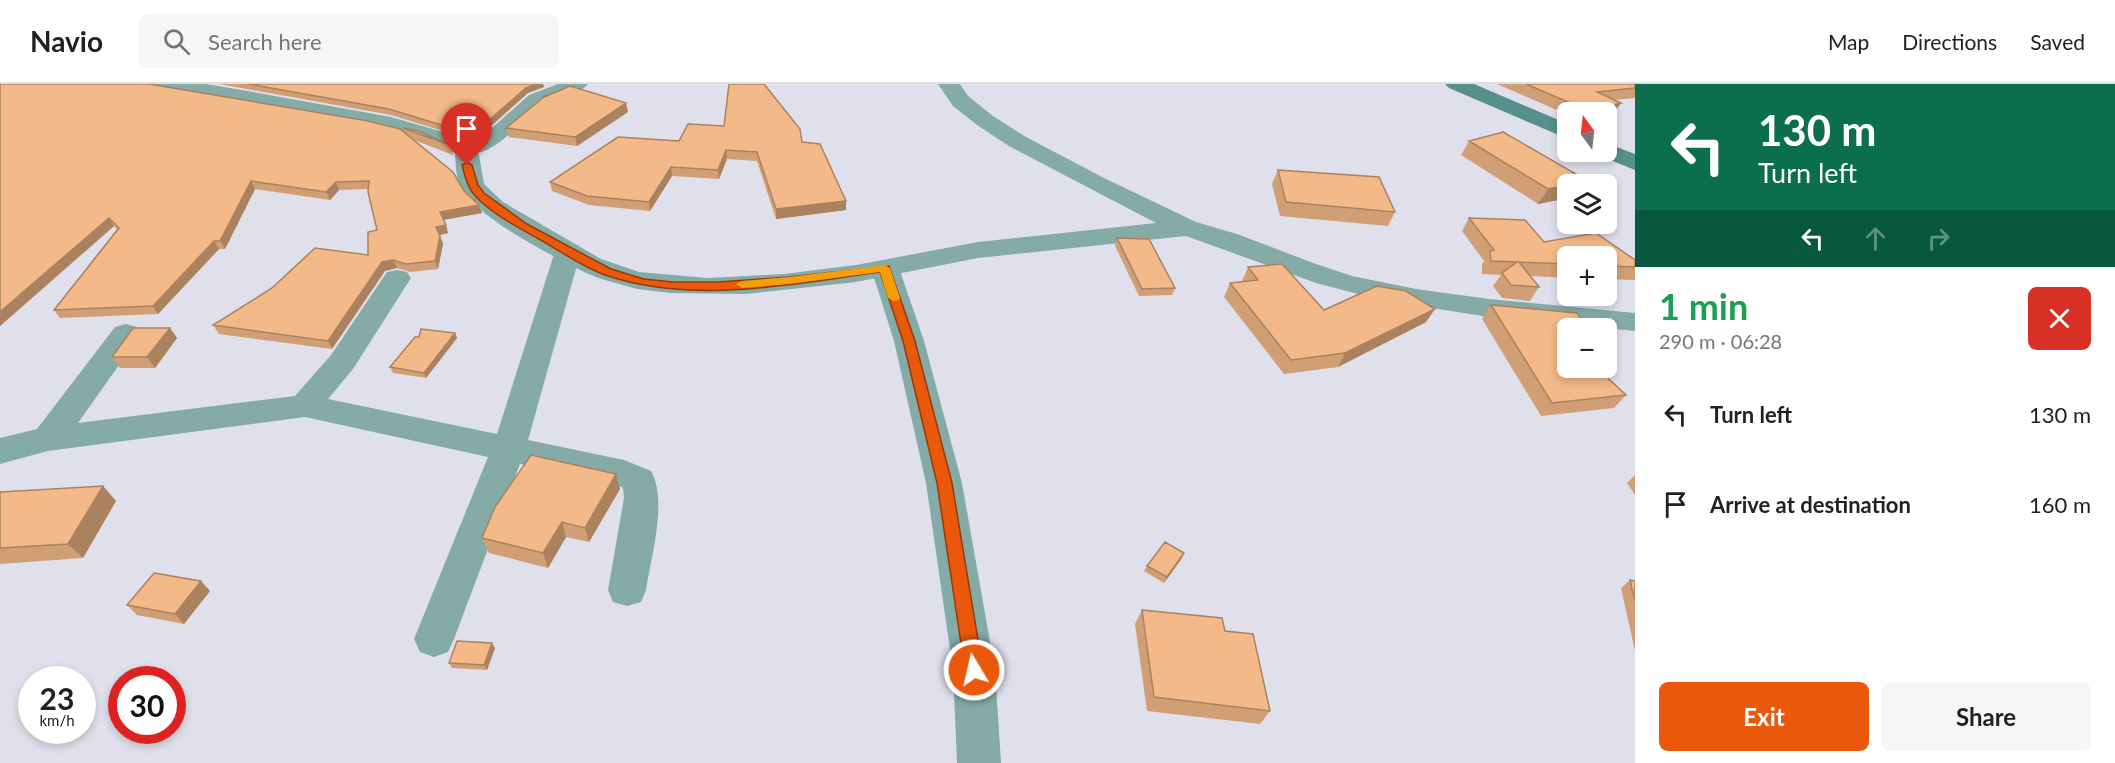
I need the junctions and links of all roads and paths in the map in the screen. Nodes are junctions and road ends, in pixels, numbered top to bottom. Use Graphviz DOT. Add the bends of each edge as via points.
graph roads {
  1 [pos="159,84"];
  2 [pos="577,84"];
  3 [pos="949,84"];
  4 [pos="1456,84"];
  5 [pos="213,87"];
  6 [pos="1557,127"];
  7 [pos="466,149"];
  8 [pos="1617,155"];
  9 [pos="1635,164"];
  10 [pos="1187,228"];
  11 [pos="568,251"];
  12 [pos="885,268"];
  13 [pos="397,278"];
  14 [pos="1635,322"];
  15 [pos="126,334"];
  16 [pos="305,406"];
  17 [pos="48,439"];
  18 [pos="509,447"];
  19 [pos="0,451"];
  20 [pos="627,590"];
  21 [pos="434,639"];
  22 [pos="979,763"];
  1 -- 5 [label="street"];
  2 -- 7 [label="street" via="537,100 500,133"];
  3 -- 10 [label="street" via="951,93 1009,138"];
  4 -- 6 [label="main road"];
  5 -- 7 [label="street" via="362,117 450,140"];
  7 -- 11 [label="street" via="473,185 480,195 523,226"];
  8 -- 9 [label="main road"];
  10 -- 12 [label="street" via="1044,241"];
  10 -- 14 [label="street" via="1217,235 1334,279 1385,292"];
  11 -- 12 [label="street" via="607,272 673,286 789,281"];
  11 -- 18 [label="street"];
  12 -- 22 [label="street" via="909,341 944,483 974,670"];
  13 -- 16 [label="street" via="342,362"];
  15 -- 17 [label="street"];
  16 -- 17 [label="street"];
  16 -- 18 [label="street"];
  17 -- 19 [label="street"];
  18 -- 20 [label="street" via="624,473 639,480 642,498"];
  18 -- 21 [label="street"];
}
